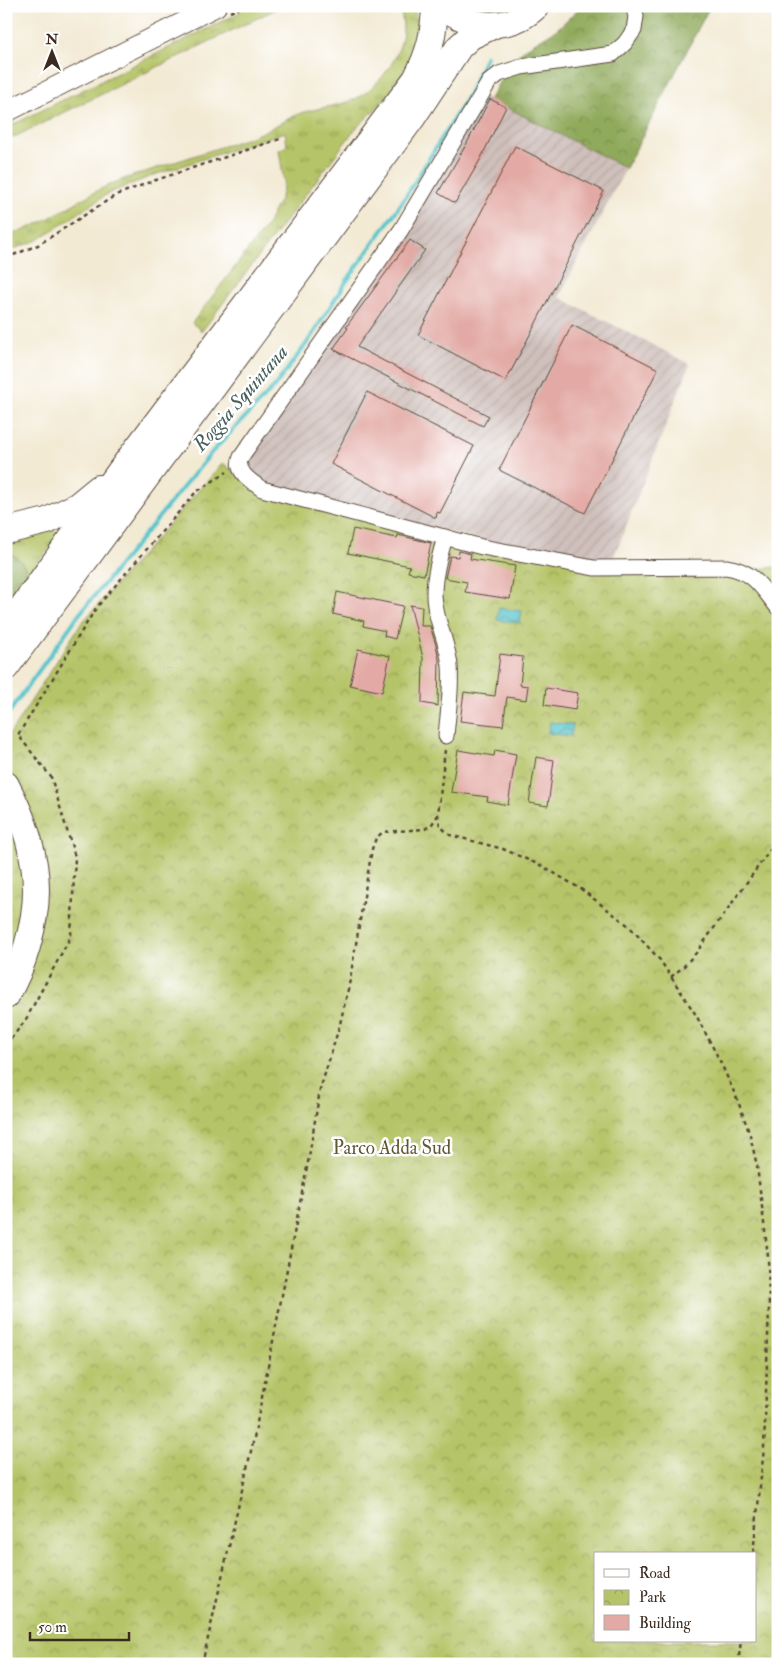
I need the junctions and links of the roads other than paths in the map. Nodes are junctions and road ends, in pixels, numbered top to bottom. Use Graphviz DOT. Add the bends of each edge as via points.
graph roads {
  1 [pos="216,6"];
  2 [pos="435,6"];
  3 [pos="443,6"];
  4 [pos="537,6"];
  5 [pos="633,6"];
  6 [pos="494,25"];
  7 [pos="6,112"];
  8 [pos="121,470"];
  9 [pos="6,531"];
  10 [pos="445,537"];
  11 [pos="778,608"];
  12 [pos="6,630"];
  13 [pos="6,667"];
  14 [pos="446,736"];
  15 [pos="8,788"];
  16 [pos="6,996"];
  1 -- 7 [label="street"];
  2 -- 8 [label="highway" via="429,50 416,79"];
  3 -- 6 [label="main road" via="470,23"];
  4 -- 6 [label="main road" via="514,21"];
  5 -- 10 [label="street" via="636,16 634,30 613,54 515,68 489,82 401,230 241,457 239,464 246,477 262,488"];
  6 -- 13 [label="highway" via="471,36 459,47 412,118"];
  8 -- 9 [label="highway" via="77,506 55,518"];
  8 -- 12 [label="highway"];
  10 -- 11 [label="street" via="594,568 737,568 756,579"];
  10 -- 14 [label="street" via="434,595 449,654"];
  15 -- 16 [label="highway" via="23,822 36,891 29,939"];
}
